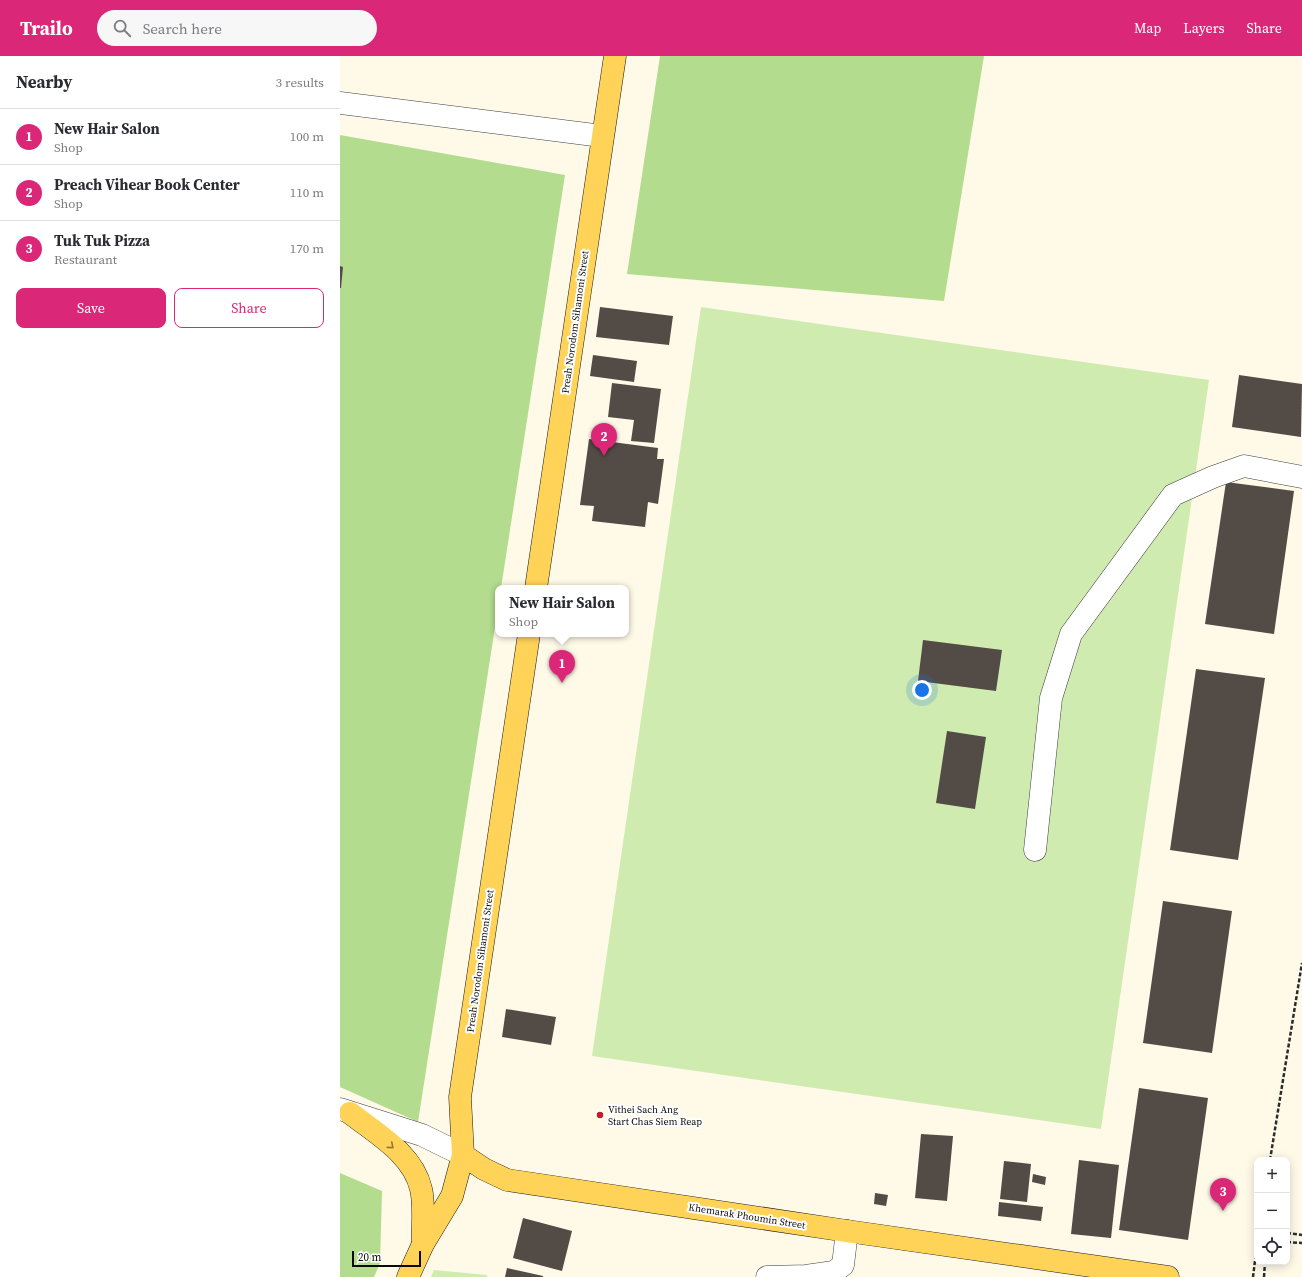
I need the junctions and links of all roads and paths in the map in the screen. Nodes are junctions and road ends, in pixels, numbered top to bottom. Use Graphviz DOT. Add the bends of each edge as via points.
graph roads {
  1 [pos="615,56"];
  2 [pos="340,103"];
  3 [pos="602,136"];
  4 [pos="1302,477"];
  5 [pos="536,585"];
  6 [pos="529,637"];
  7 [pos="1035,850"];
  8 [pos="1302,963"];
  9 [pos="345,1111"];
  10 [pos="463,1155"];
  11 [pos="1270,1157"];
  12 [pos="847,1232"];
  13 [pos="1290,1233"];
  14 [pos="1302,1235"];
  15 [pos="1290,1242"];
  16 [pos="423,1244"];
  17 [pos="1302,1244"];
  18 [pos="1254,1265"];
  19 [pos="1265,1265"];
  20 [pos="408,1277"];
  21 [pos="767,1277"];
  22 [pos="806,1277"];
  23 [pos="1168,1277"];
  24 [pos="1253,1277"];
  25 [pos="1264,1277"];
  1 -- 3 [label="main road, Preah Norodom Sihamoni Street"];
  2 -- 3 [label="street"];
  3 -- 5 [label="main road, Preah Norodom Sihamoni Street"];
  4 -- 7 [label="street" via="1244,466 1173,495 1071,634 1051,698"];
  6 -- 10 [label="main road, Preah Norodom Sihamoni Street" via="460,1097"];
  8 -- 11 [label="path"];
  9 -- 10 [label="street, Khemarak Phoumin Street" via="422,1135"];
  9 -- 16 [label="main road, one-way" via="393,1147 409,1162 415,1172 422,1190"];
  10 -- 12 [label="main road, Khemarak Phoumin Street" via="507,1180"];
  10 -- 16 [label="main road, Preah Norodom Sihamoni Street" via="452,1196"];
  12 -- 22 [label="street" via="843,1265 834,1272"];
  12 -- 23 [label="main road, Khemarak Phoumin Street"];
  13 -- 14 [label="path"];
  15 -- 17 [label="path"];
  16 -- 20 [label="main road, Preah Norodom Sihamoni Street"];
  18 -- 24 [label="path"];
  19 -- 25 [label="path"];
  21 -- 22 [label="street"];
}
